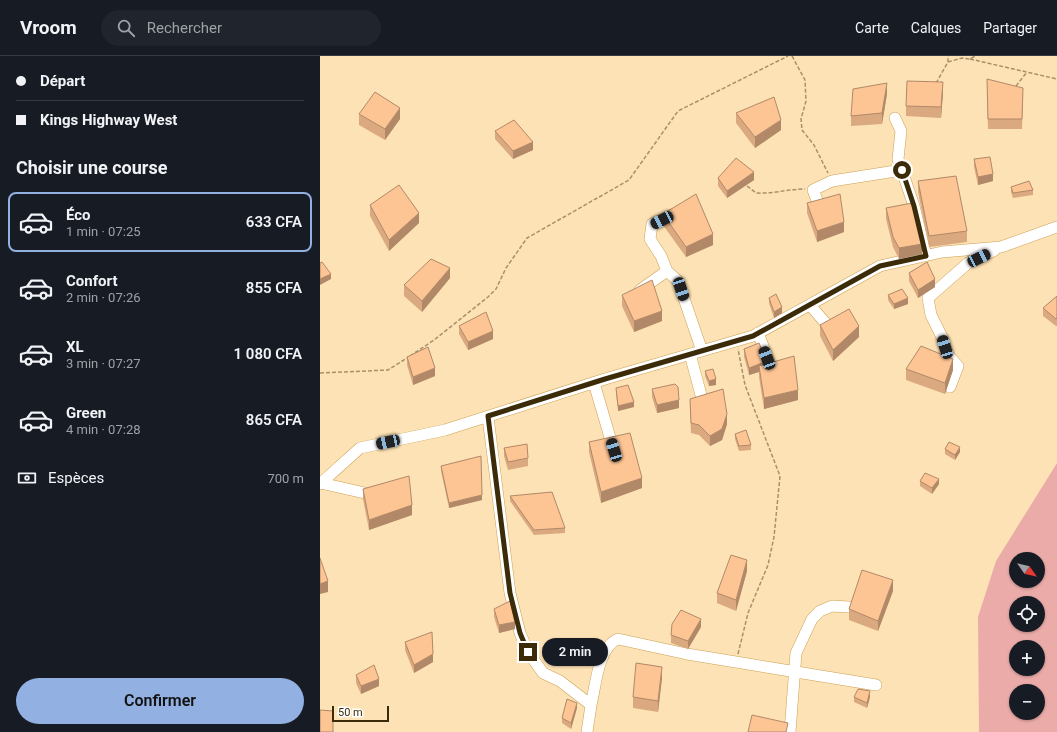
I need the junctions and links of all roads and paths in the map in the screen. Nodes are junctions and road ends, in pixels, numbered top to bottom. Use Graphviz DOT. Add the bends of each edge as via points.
graph roads {
  1 [pos="788,56"];
  2 [pos="792,56"];
  3 [pos="948,56"];
  4 [pos="975,56"];
  5 [pos="970,59"];
  6 [pos="948,62"];
  7 [pos="1027,72"];
  8 [pos="1057,79"];
  9 [pos="932,88"];
  10 [pos="1015,88"];
  11 [pos="895,118"];
  12 [pos="902,170"];
  13 [pos="832,181"];
  14 [pos="747,186"];
  15 [pos="813,190"];
  16 [pos="678,212"];
  17 [pos="824,218"];
  18 [pos="1057,227"];
  19 [pos="1001,247"];
  20 [pos="926,256"];
  21 [pos="667,271"];
  22 [pos="630,297"];
  23 [pos="810,305"];
  24 [pos="758,333"];
  25 [pos="836,335"];
  26 [pos="737,340"];
  27 [pos="702,351"];
  28 [pos="690,354"];
  29 [pos="320,373"];
  30 [pos="594,383"];
  31 [pos="777,383"];
  32 [pos="950,387"];
  33 [pos="488,416"];
  34 [pos="707,418"];
  35 [pos="617,462"];
  36 [pos="321,484"];
  37 [pos="380,506"];
  38 [pos="849,607"];
  39 [pos="736,662"];
  40 [pos="793,673"];
  41 [pos="876,686"];
  42 [pos="591,705"];
  43 [pos="587,732"];
  44 [pos="790,732"];
  1 -- 29 [label="path" via="678,111 629,180 527,238 506,268 496,289 434,340 388,370"];
  2 -- 13 [label="path" via="805,80 806,101 801,119 802,130 814,145"];
  3 -- 6 [label="path"];
  4 -- 5 [label="path"];
  5 -- 6 [label="path" via="962,58"];
  5 -- 7 [label="path"];
  6 -- 9 [label="path"];
  7 -- 8 [label="path"];
  7 -- 10 [label="path"];
  11 -- 12 [label="street" via="901,131 898,158"];
  12 -- 13 [label="street"];
  12 -- 20 [label="street"];
  13 -- 15 [label="street"];
  14 -- 15 [label="path" via="756,194 778,193 791,189"];
  15 -- 17 [label="street"];
  16 -- 21 [label="street" via="652,224 650,240"];
  18 -- 19 [label="street"];
  19 -- 20 [label="street" via="942,252"];
  19 -- 32 [label="street" via="968,263 928,298 931,315 948,354 958,366"];
  20 -- 23 [label="street" via="880,266"];
  21 -- 22 [label="street"];
  21 -- 27 [label="street" via="678,281"];
  23 -- 24 [label="street"];
  23 -- 25 [label="street"];
  24 -- 26 [label="street"];
  24 -- 31 [label="street"];
  26 -- 27 [label="street"];
  26 -- 39 [label="path" via="745,385 780,476 774,537 768,565 748,613"];
  27 -- 28 [label="street"];
  28 -- 30 [label="street"];
  28 -- 34 [label="street"];
  30 -- 33 [label="street"];
  30 -- 35 [label="street"];
  33 -- 36 [label="street" via="445,430 360,448"];
  33 -- 42 [label="street" via="510,593 520,633 528,652 543,673 560,681"];
  36 -- 37 [label="street" via="378,496"];
  38 -- 40 [label="street" via="832,606 820,611 812,619 796,652"];
  39 -- 40 [label="street"];
  39 -- 42 [label="street" via="618,639 611,641 603,654"];
  40 -- 41 [label="street"];
  40 -- 44 [label="street" via="794,698"];
  42 -- 43 [label="street"];
}
